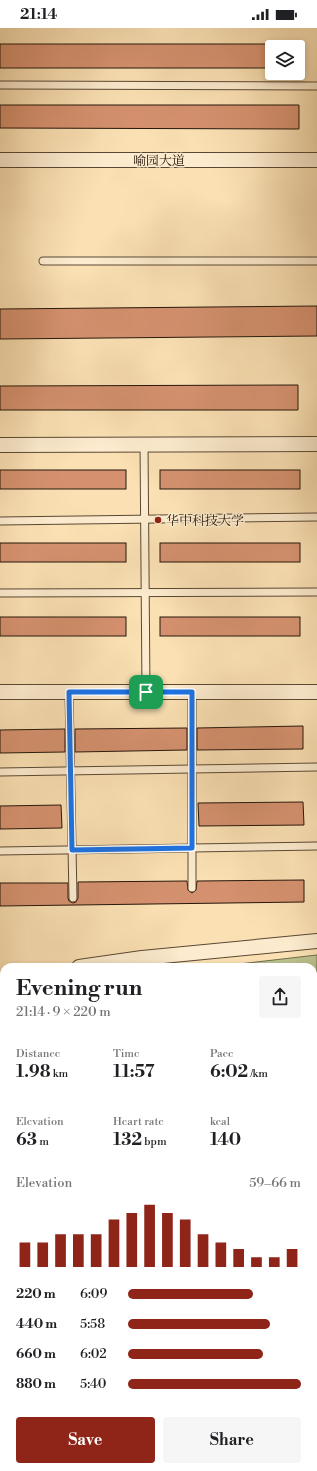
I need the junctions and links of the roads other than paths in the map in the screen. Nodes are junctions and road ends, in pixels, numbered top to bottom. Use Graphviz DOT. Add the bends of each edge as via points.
graph roads {
  1 [pos="0,85"];
  2 [pos="317,86"];
  3 [pos="0,160"];
  4 [pos="317,160"];
  5 [pos="43,261"];
  6 [pos="317,261"];
  7 [pos="144,444"];
  8 [pos="317,444"];
  9 [pos="0,445"];
  10 [pos="317,517"];
  11 [pos="145,520"];
  12 [pos="0,521"];
  13 [pos="317,592"];
  14 [pos="0,593"];
  15 [pos="146,593"];
  16 [pos="0,692"];
  17 [pos="69,692"];
  18 [pos="146,692"];
  19 [pos="192,692"];
  20 [pos="317,692"];
  21 [pos="317,767"];
  22 [pos="192,769"];
  23 [pos="70,771"];
  24 [pos="0,772"];
  25 [pos="317,846"];
  26 [pos="192,848"];
  27 [pos="72,850"];
  28 [pos="0,851"];
  29 [pos="192,888"];
  30 [pos="73,898"];
  31 [pos="317,941"];
  32 [pos="107,963"];
  1 -- 2 [label="lane"];
  3 -- 4 [label="street, 喻园大道"];
  5 -- 6 [label="lane"];
  7 -- 8 [label="street"];
  7 -- 9 [label="street"];
  7 -- 11 [label="lane"];
  10 -- 11 [label="lane"];
  11 -- 12 [label="lane"];
  11 -- 15 [label="lane"];
  13 -- 15 [label="lane"];
  14 -- 15 [label="lane"];
  15 -- 18 [label="lane"];
  16 -- 17 [label="street"];
  17 -- 18 [label="street"];
  17 -- 23 [label="lane"];
  18 -- 19 [label="street"];
  19 -- 20 [label="street"];
  19 -- 22 [label="lane"];
  21 -- 22 [label="lane"];
  22 -- 23 [label="lane"];
  22 -- 26 [label="lane"];
  23 -- 24 [label="lane"];
  23 -- 27 [label="lane"];
  25 -- 26 [label="lane"];
  26 -- 27 [label="lane"];
  26 -- 29 [label="lane"];
  27 -- 28 [label="lane"];
  27 -- 30 [label="lane"];
  31 -- 32 [label="street"];
}
